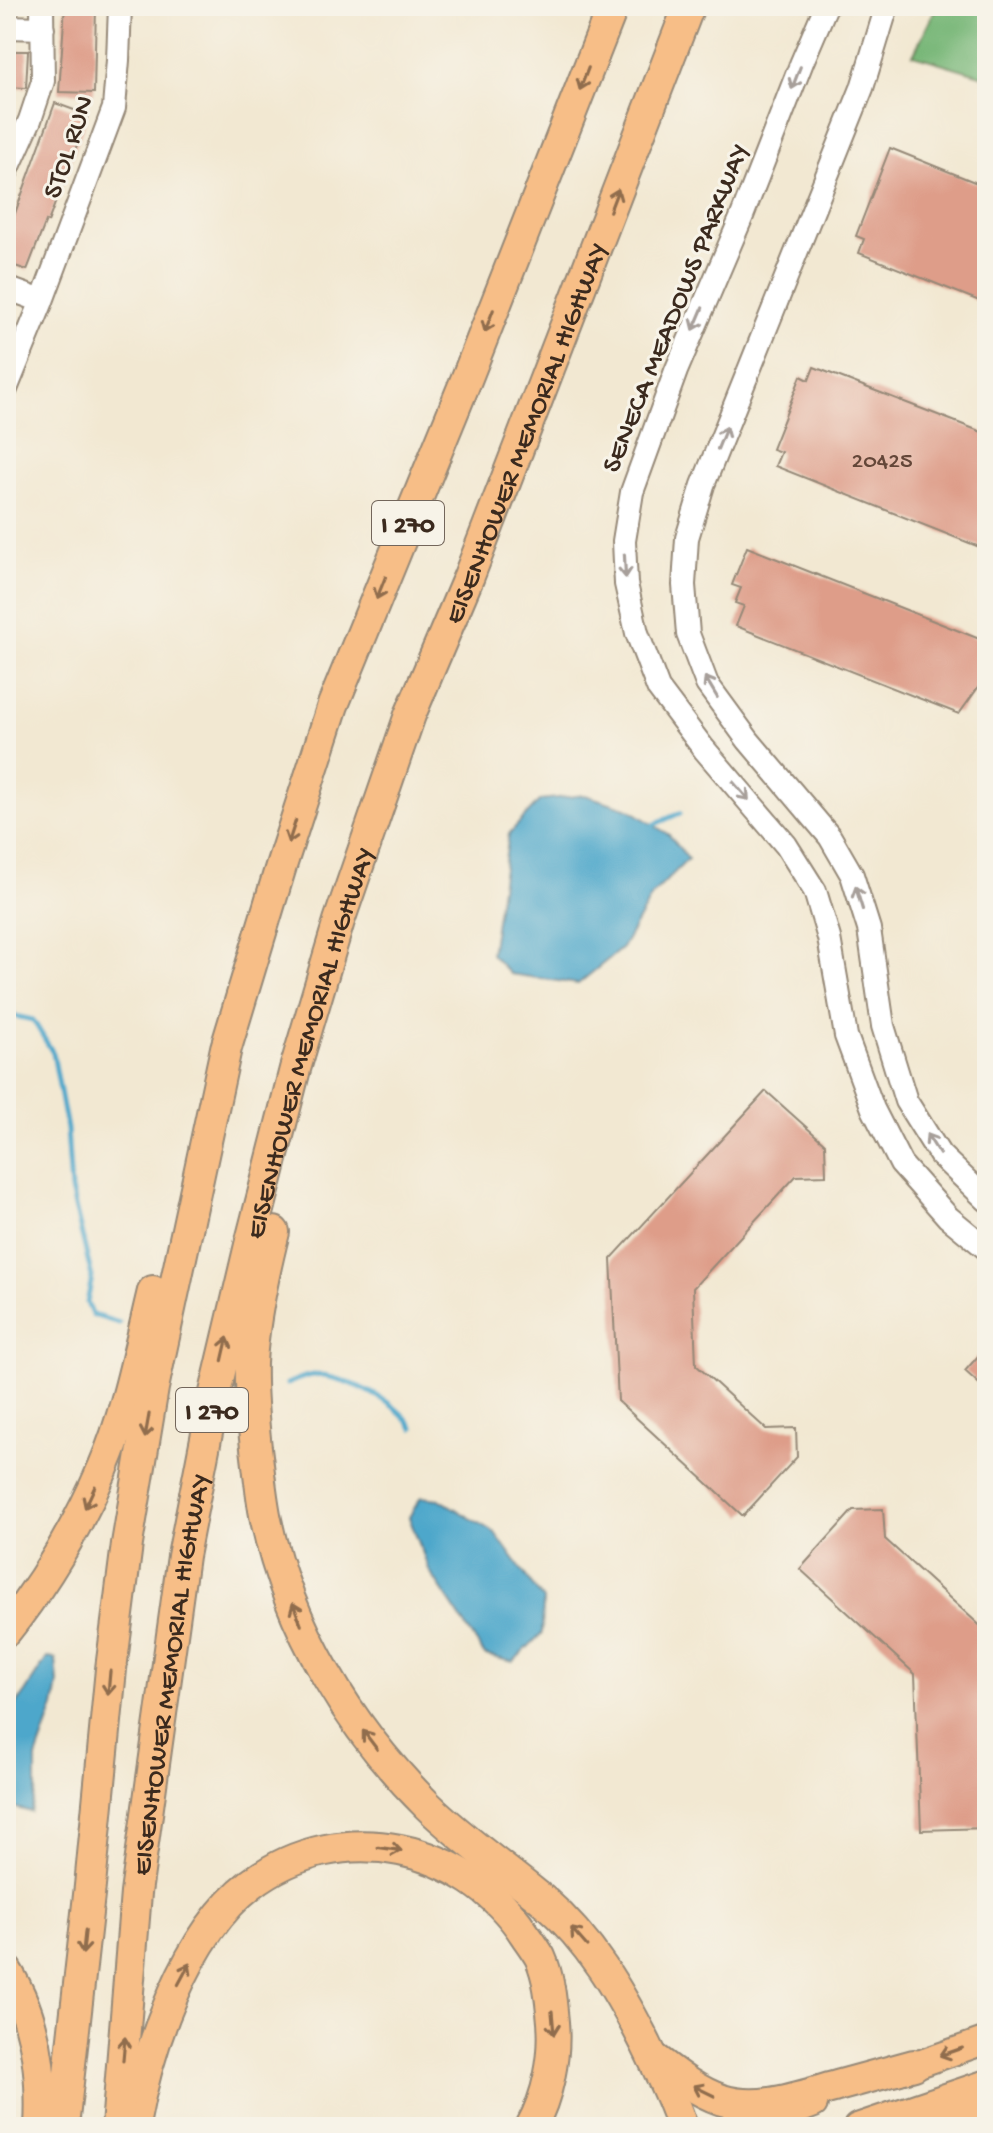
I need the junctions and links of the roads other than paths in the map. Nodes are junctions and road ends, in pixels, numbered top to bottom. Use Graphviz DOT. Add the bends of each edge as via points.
graph roads {
  1 [pos="120,6"];
  2 [pos="613,6"];
  3 [pos="689,6"];
  4 [pos="826,6"];
  5 [pos="887,6"];
  6 [pos="43,17"];
  7 [pos="6,27"];
  8 [pos="6,173"];
  9 [pos="6,288"];
  10 [pos="42,301"];
  11 [pos="8,379"];
  12 [pos="410,715"];
  13 [pos="226,1048"];
  14 [pos="987,1200"];
  15 [pos="987,1249"];
  16 [pos="6,1631"];
  17 [pos="6,1970"];
  18 [pos="987,2040"];
  19 [pos="652,2056"];
  20 [pos="914,2065"];
  21 [pos="987,2066"];
  22 [pos="987,2083"];
  23 [pos="987,2101"];
  24 [pos="870,2122"];
  25 [pos="40,2127"];
  26 [pos="63,2127"];
  27 [pos="117,2127"];
  28 [pos="134,2127"];
  29 [pos="531,2127"];
  30 [pos="682,2127"];
  31 [pos="754,2127"];
  32 [pos="914,2127"];
  1 -- 10 [label="street, STOL RUN" via="114,108"];
  2 -- 13 [label="highway, EISENHOWER MEMORIAL HIGHWAY / I 270, one-way" via="333,705"];
  12 -- 3 [label="highway, EISENHOWER MEMORIAL HIGHWAY / I 270, one-way" via="469,576"];
  4 -- 15 [label="street, SENECA MEADOWS PARKWAY, one-way" via="632,492 624,541 626,584 658,688 786,845 815,891 846,1036 873,1109 901,1164 948,1217"];
  14 -- 5 [label="street, one-way" via="940,1155 906,1101 883,1026 869,929 852,875 830,837 707,684 688,634 687,538 703,485 862,88"];
  6 -- 7 [label="street"];
  6 -- 8 [label="street" via="43,81"];
  9 -- 10 [label="street"];
  10 -- 11 [label="street, STOL RUN"];
  19 -- 12 [label="highway, one-way" via="622,1996 574,1931 430,1808 366,1735 304,1632 266,1520 252,1413 258,1307 313,1073 357,927"];
  27 -- 12 [label="highway, EISENHOWER MEMORIAL HIGHWAY / I 270, one-way" via="140,1861 183,1556 214,1397 295,1069"];
  13 -- 16 [label="highway, one-way" via="169,1222 132,1382 104,1466 54,1561"];
  13 -- 26 [label="highway, EISENHOWER MEMORIAL HIGHWAY / I 270, one-way" via="153,1388 127,1544"];
  17 -- 25 [label="highway" via="32,2030 42,2095"];
  18 -- 20 [label="main road, one-way"];
  20 -- 19 [label="highway, one-way" via="787,2100 746,2104 705,2093"];
  19 -- 30 [label="highway"];
  20 -- 31 [label="main road"];
  21 -- 24 [label="main road"];
  22 -- 24 [label="main road"];
  23 -- 32 [label="highway"];
  28 -- 29 [label="highway, one-way" via="158,2033 177,1986 226,1908 251,1884 285,1864 322,1851 363,1846 409,1852 467,1875 494,1896 540,1957 550,1990 554,2040 549,2077"];
}
